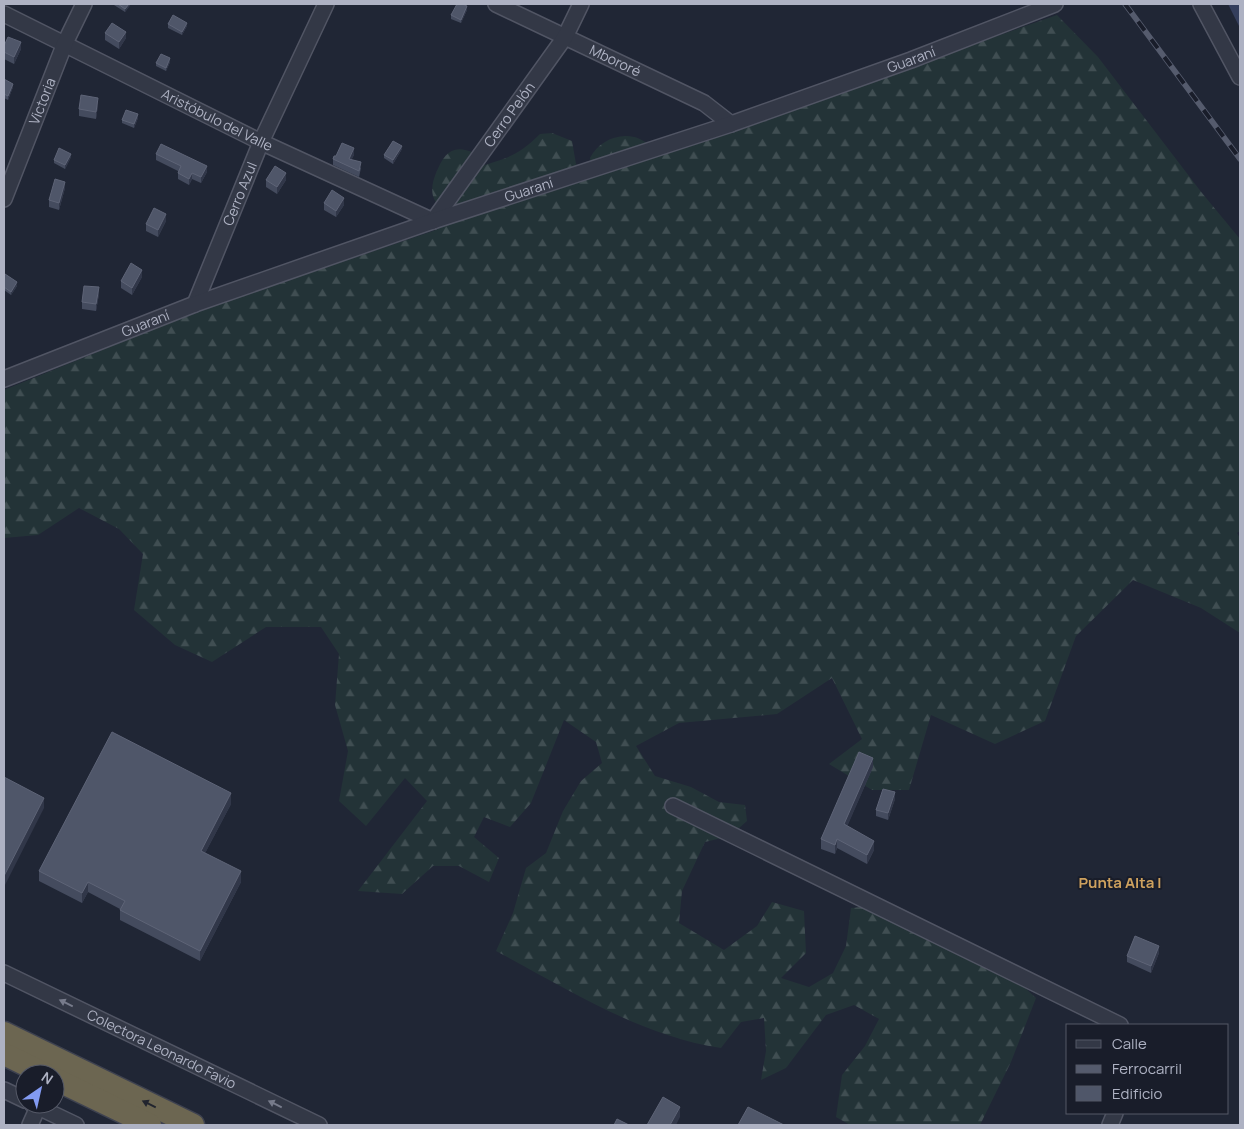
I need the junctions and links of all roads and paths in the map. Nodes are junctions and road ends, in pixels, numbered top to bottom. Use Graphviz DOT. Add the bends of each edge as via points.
graph roads {
  1 [pos="84,4"];
  2 [pos="326,4"];
  3 [pos="496,4"];
  4 [pos="581,4"];
  5 [pos="1055,4"];
  6 [pos="1200,4"];
  7 [pos="4,14"];
  8 [pos="565,37"];
  9 [pos="65,43"];
  10 [pos="1240,77"];
  11 [pos="731,124"];
  12 [pos="262,142"];
  13 [pos="4,199"];
  14 [pos="433,221"];
  15 [pos="195,304"];
  16 [pos="4,379"];
  17 [pos="673,806"];
  18 [pos="4,973"];
  19 [pos="1118,1024"];
  20 [pos="4,1033"];
  21 [pos="4,1054"];
  22 [pos="24,1064"];
  23 [pos="65,1084"];
  24 [pos="53,1114"];
  25 [pos="76,1125"];
  26 [pos="150,1125"];
  27 [pos="193,1125"];
  28 [pos="319,1125"];
  1 -- 9 [label="street, Victoria"];
  2 -- 12 [label="street, Cerro Azul"];
  3 -- 8 [label="street, Mbororé"];
  4 -- 8 [label="street, Cerro Pelón"];
  5 -- 11 [label="street, Guaraní" via="911,60"];
  6 -- 10 [label="street"];
  7 -- 9 [label="street, Aristóbulo del Valle"];
  8 -- 11 [label="street, Mbororé" via="704,103"];
  8 -- 14 [label="street, Cerro Pelón"];
  9 -- 12 [label="street, Aristóbulo del Valle"];
  9 -- 13 [label="street, Victoria"];
  11 -- 14 [label="street, Guaraní"];
  12 -- 14 [label="street, Aristóbulo del Valle"];
  12 -- 15 [label="street, Cerro Azul"];
  14 -- 15 [label="street, Guaraní"];
  15 -- 16 [label="street, Guaraní"];
  17 -- 19 [label="street"];
  28 -- 18 [label="street, Colectora Leonardo Favio, one-way"];
  27 -- 20 [label="highway, one-way"];
  21 -- 22 [label="highway"];
  23 -- 26 [label="highway"];
  24 -- 25 [label="street"];
}
